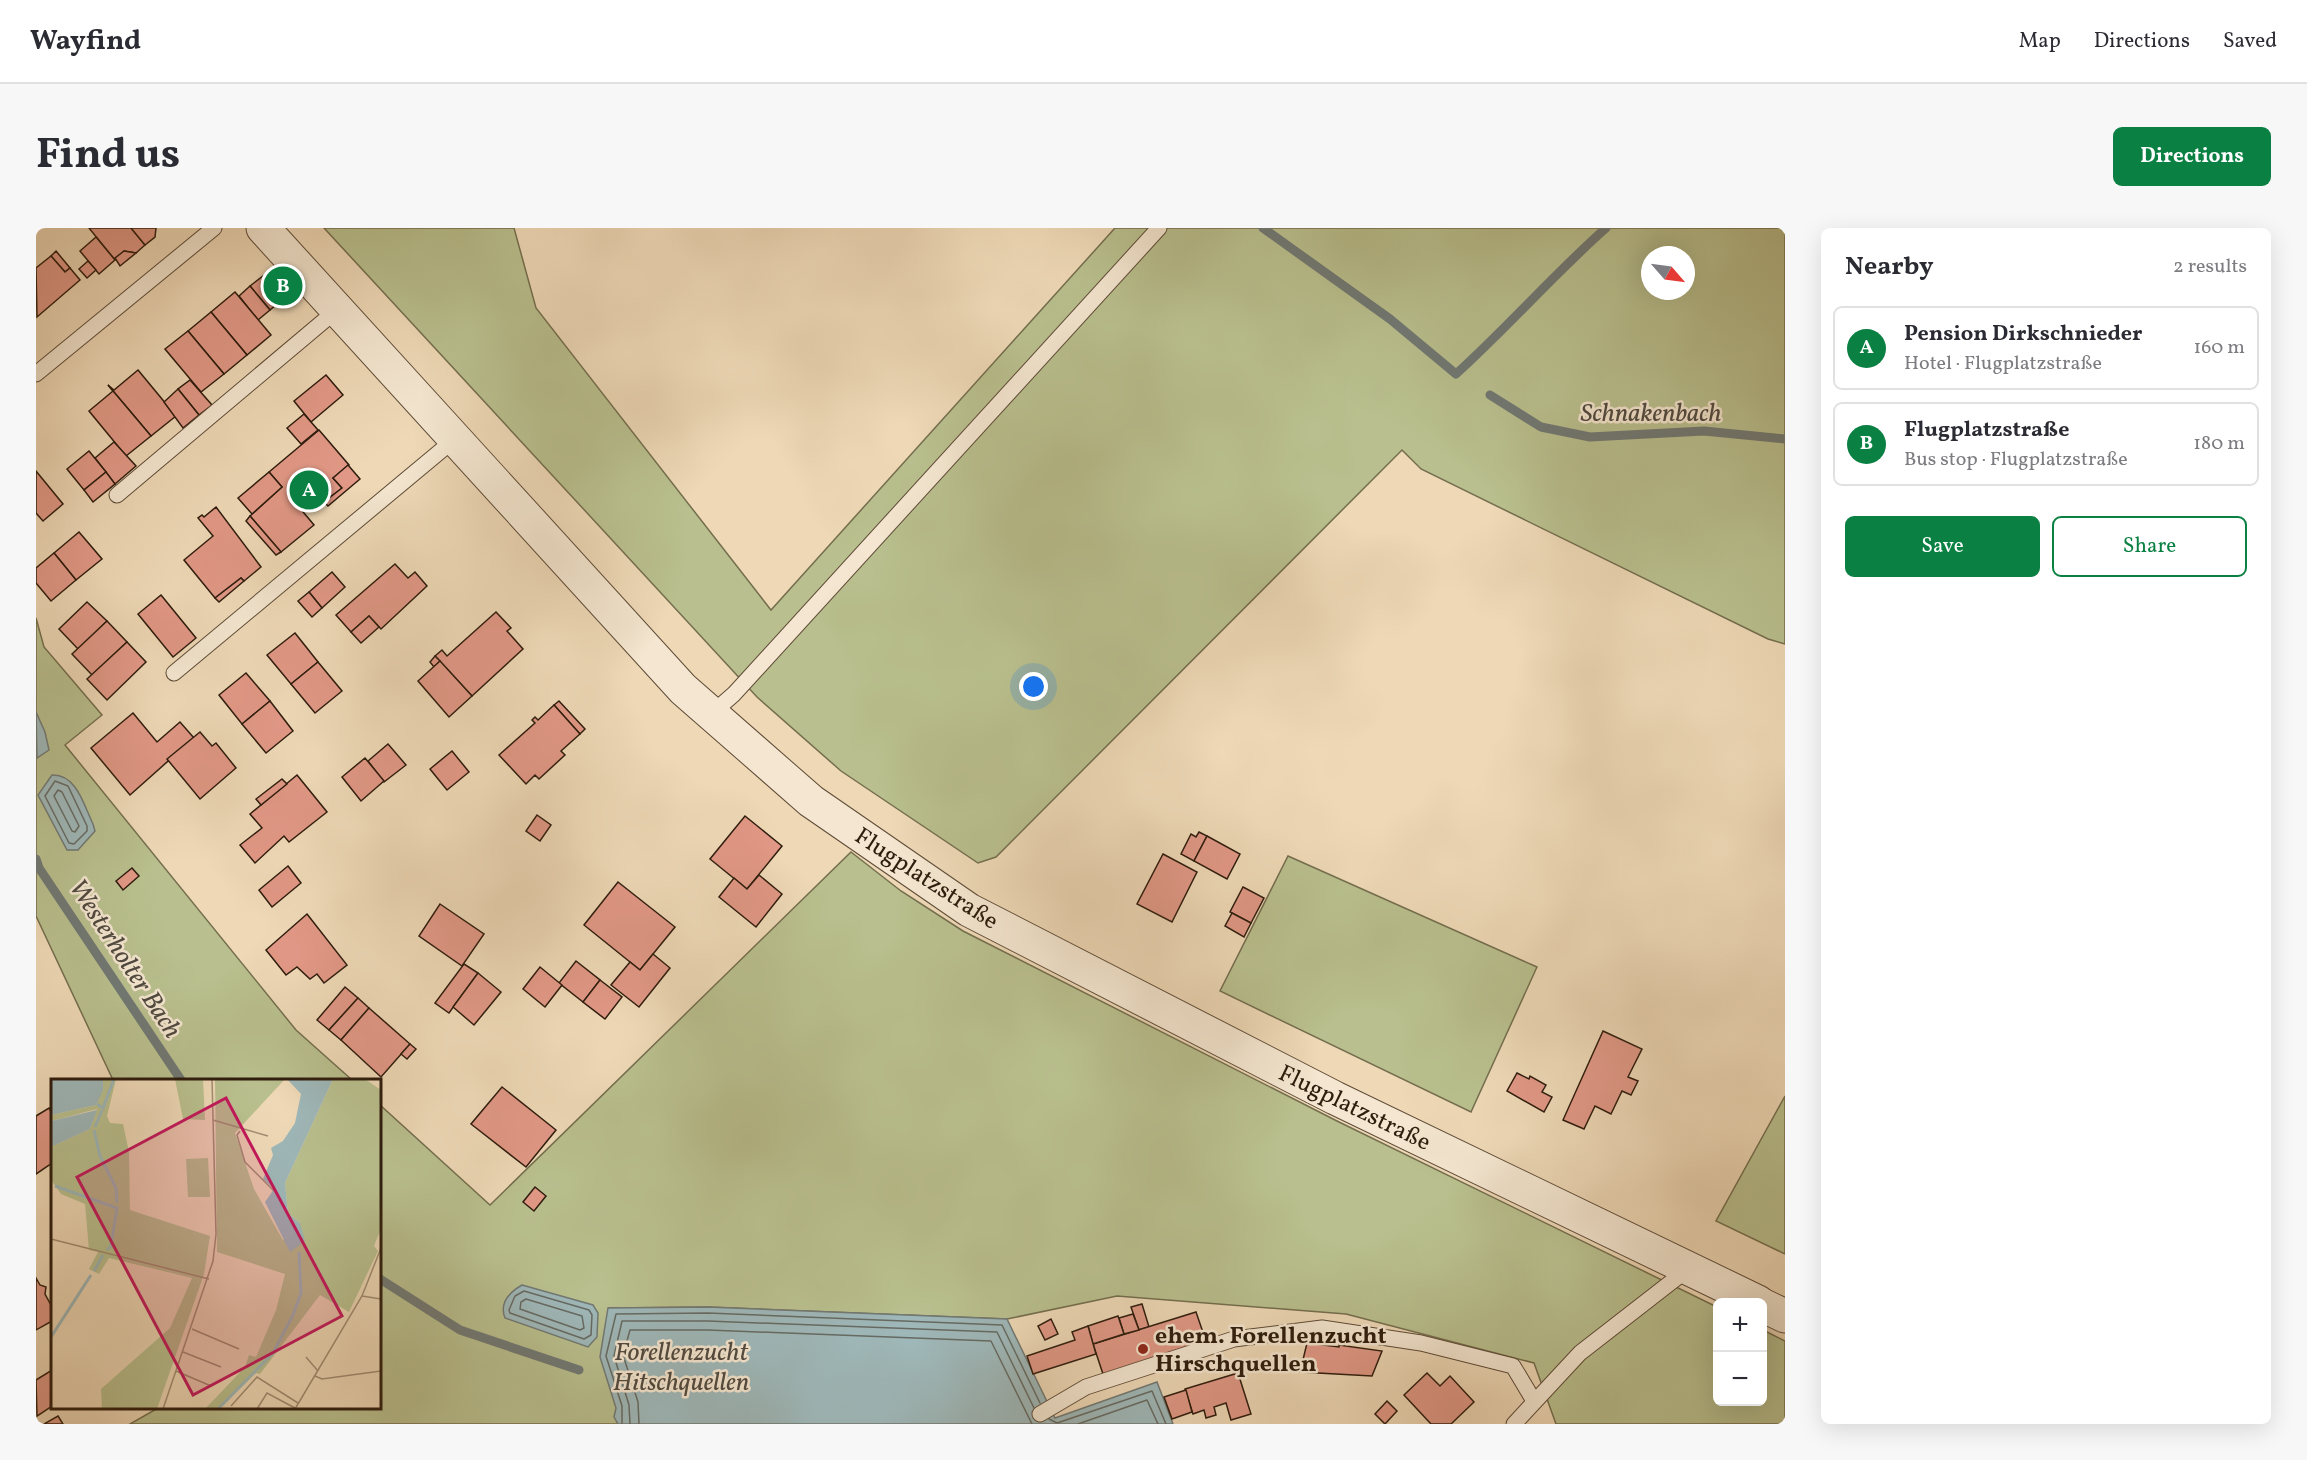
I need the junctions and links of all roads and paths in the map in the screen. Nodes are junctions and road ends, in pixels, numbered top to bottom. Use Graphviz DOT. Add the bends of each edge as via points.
graph roads {
  1 [pos="214,228"];
  2 [pos="263,228"];
  3 [pos="1159,228"];
  4 [pos="338,309"];
  5 [pos="36,374"];
  6 [pos="455,439"];
  7 [pos="117,495"];
  8 [pos="174,673"];
  9 [pos="710,715"];
  10 [pos="1688,1269"];
  11 [pos="1750,1298"];
  12 [pos="1767,1307"];
  13 [pos="1785,1316"];
  14 [pos="1534,1401"];
  15 [pos="1040,1414"];
  16 [pos="1514,1424"];
  1 -- 5 [label="lane"];
  2 -- 4 [label="street, Flugplatzstraße"];
  3 -- 9 [label="lane" via="734,694"];
  4 -- 6 [label="street, Flugplatzstraße"];
  4 -- 7 [label="lane"];
  6 -- 8 [label="lane"];
  6 -- 9 [label="street, Flugplatzstraße" via="607,608"];
  9 -- 10 [label="street, Flugplatzstraße" via="811,801 969,910 1335,1098"];
  10 -- 11 [label="street, Flugplatzstraße"];
  10 -- 14 [label="lane" via="1580,1353"];
  12 -- 13 [label="street"];
  14 -- 15 [label="lane" via="1514,1366 1421,1343 1322,1328 1234,1339 1086,1387"];
  14 -- 16 [label="lane"];
}
